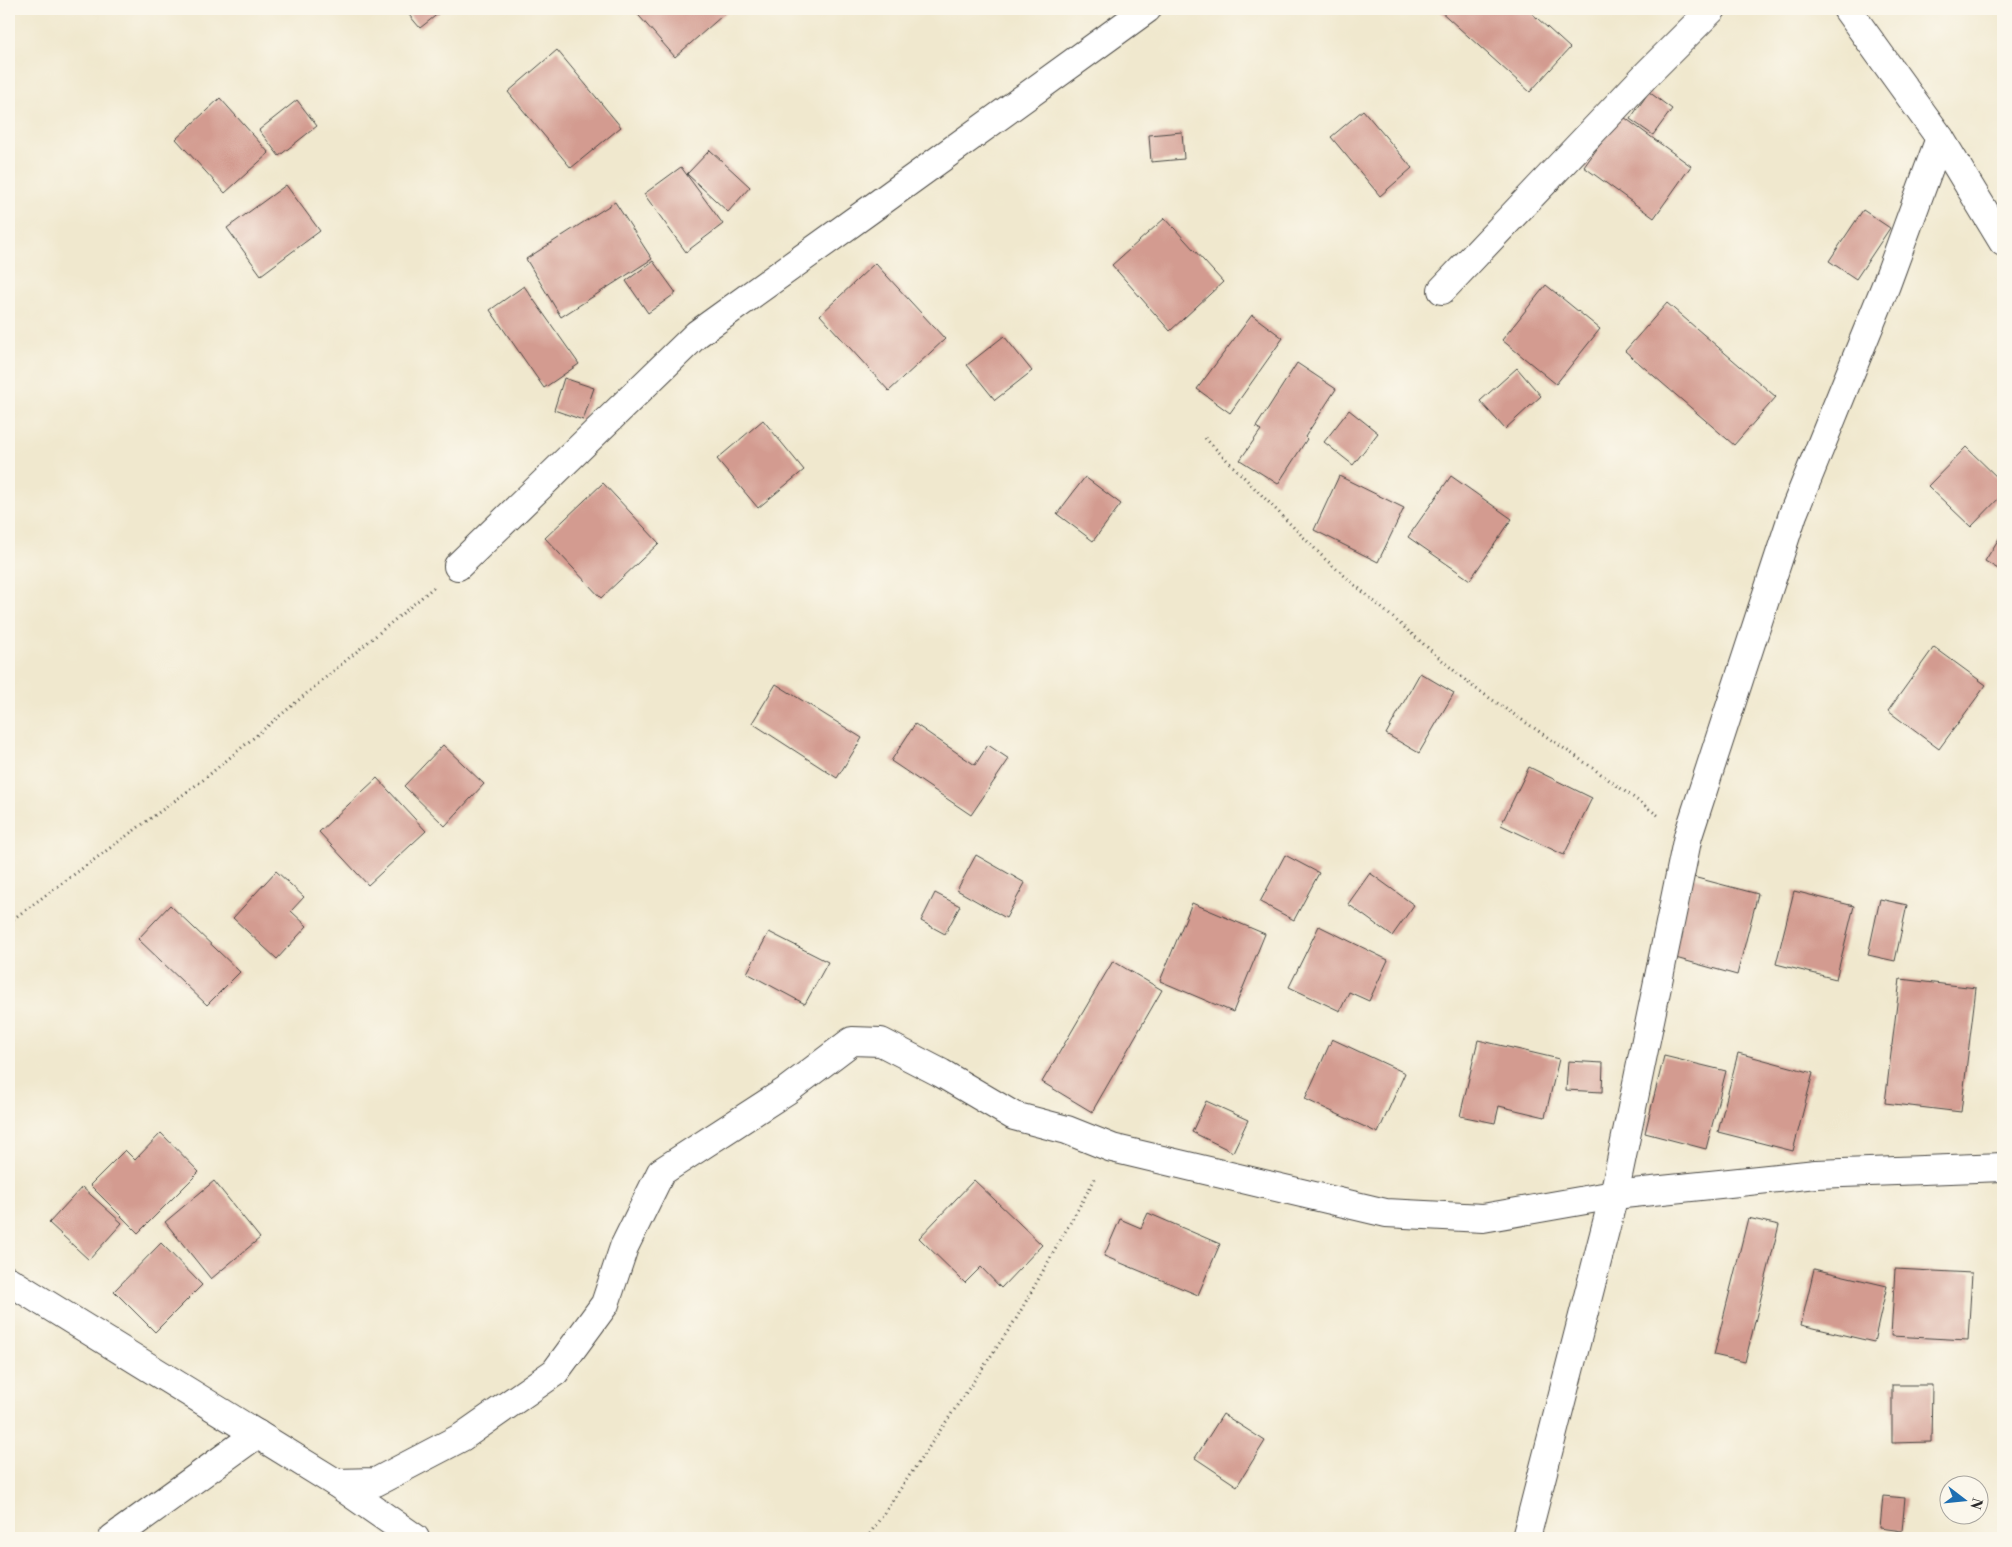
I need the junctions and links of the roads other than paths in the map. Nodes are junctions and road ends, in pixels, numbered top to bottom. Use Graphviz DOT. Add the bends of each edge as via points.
graph roads {
  1 [pos="1147,9"];
  2 [pos="1712,9"];
  3 [pos="1846,9"];
  4 [pos="1940,138"];
  5 [pos="2003,242"];
  6 [pos="1442,290"];
  7 [pos="458,566"];
  8 [pos="2003,1167"];
  9 [pos="1614,1195"];
  10 [pos="9,1281"];
  11 [pos="257,1434"];
  12 [pos="336,1483"];
  13 [pos="410,1537"];
  14 [pos="113,1538"];
  15 [pos="1526,1538"];
  1 -- 7 [label="street" via="696,334"];
  2 -- 6 [label="street"];
  3 -- 4 [label="street"];
  4 -- 5 [label="street"];
  4 -- 9 [label="street" via="1886,285 1794,514 1688,836"];
  8 -- 9 [label="street" via="1816,1174"];
  9 -- 12 [label="street" via="1483,1218 1386,1214 1112,1148 1066,1130 1014,1116 881,1042 852,1041 786,1091 661,1172 624,1247 605,1304 555,1372 462,1437 376,1482"];
  9 -- 15 [label="street"];
  10 -- 11 [label="street"];
  11 -- 12 [label="street"];
  11 -- 14 [label="street"];
  12 -- 13 [label="street"];
}
